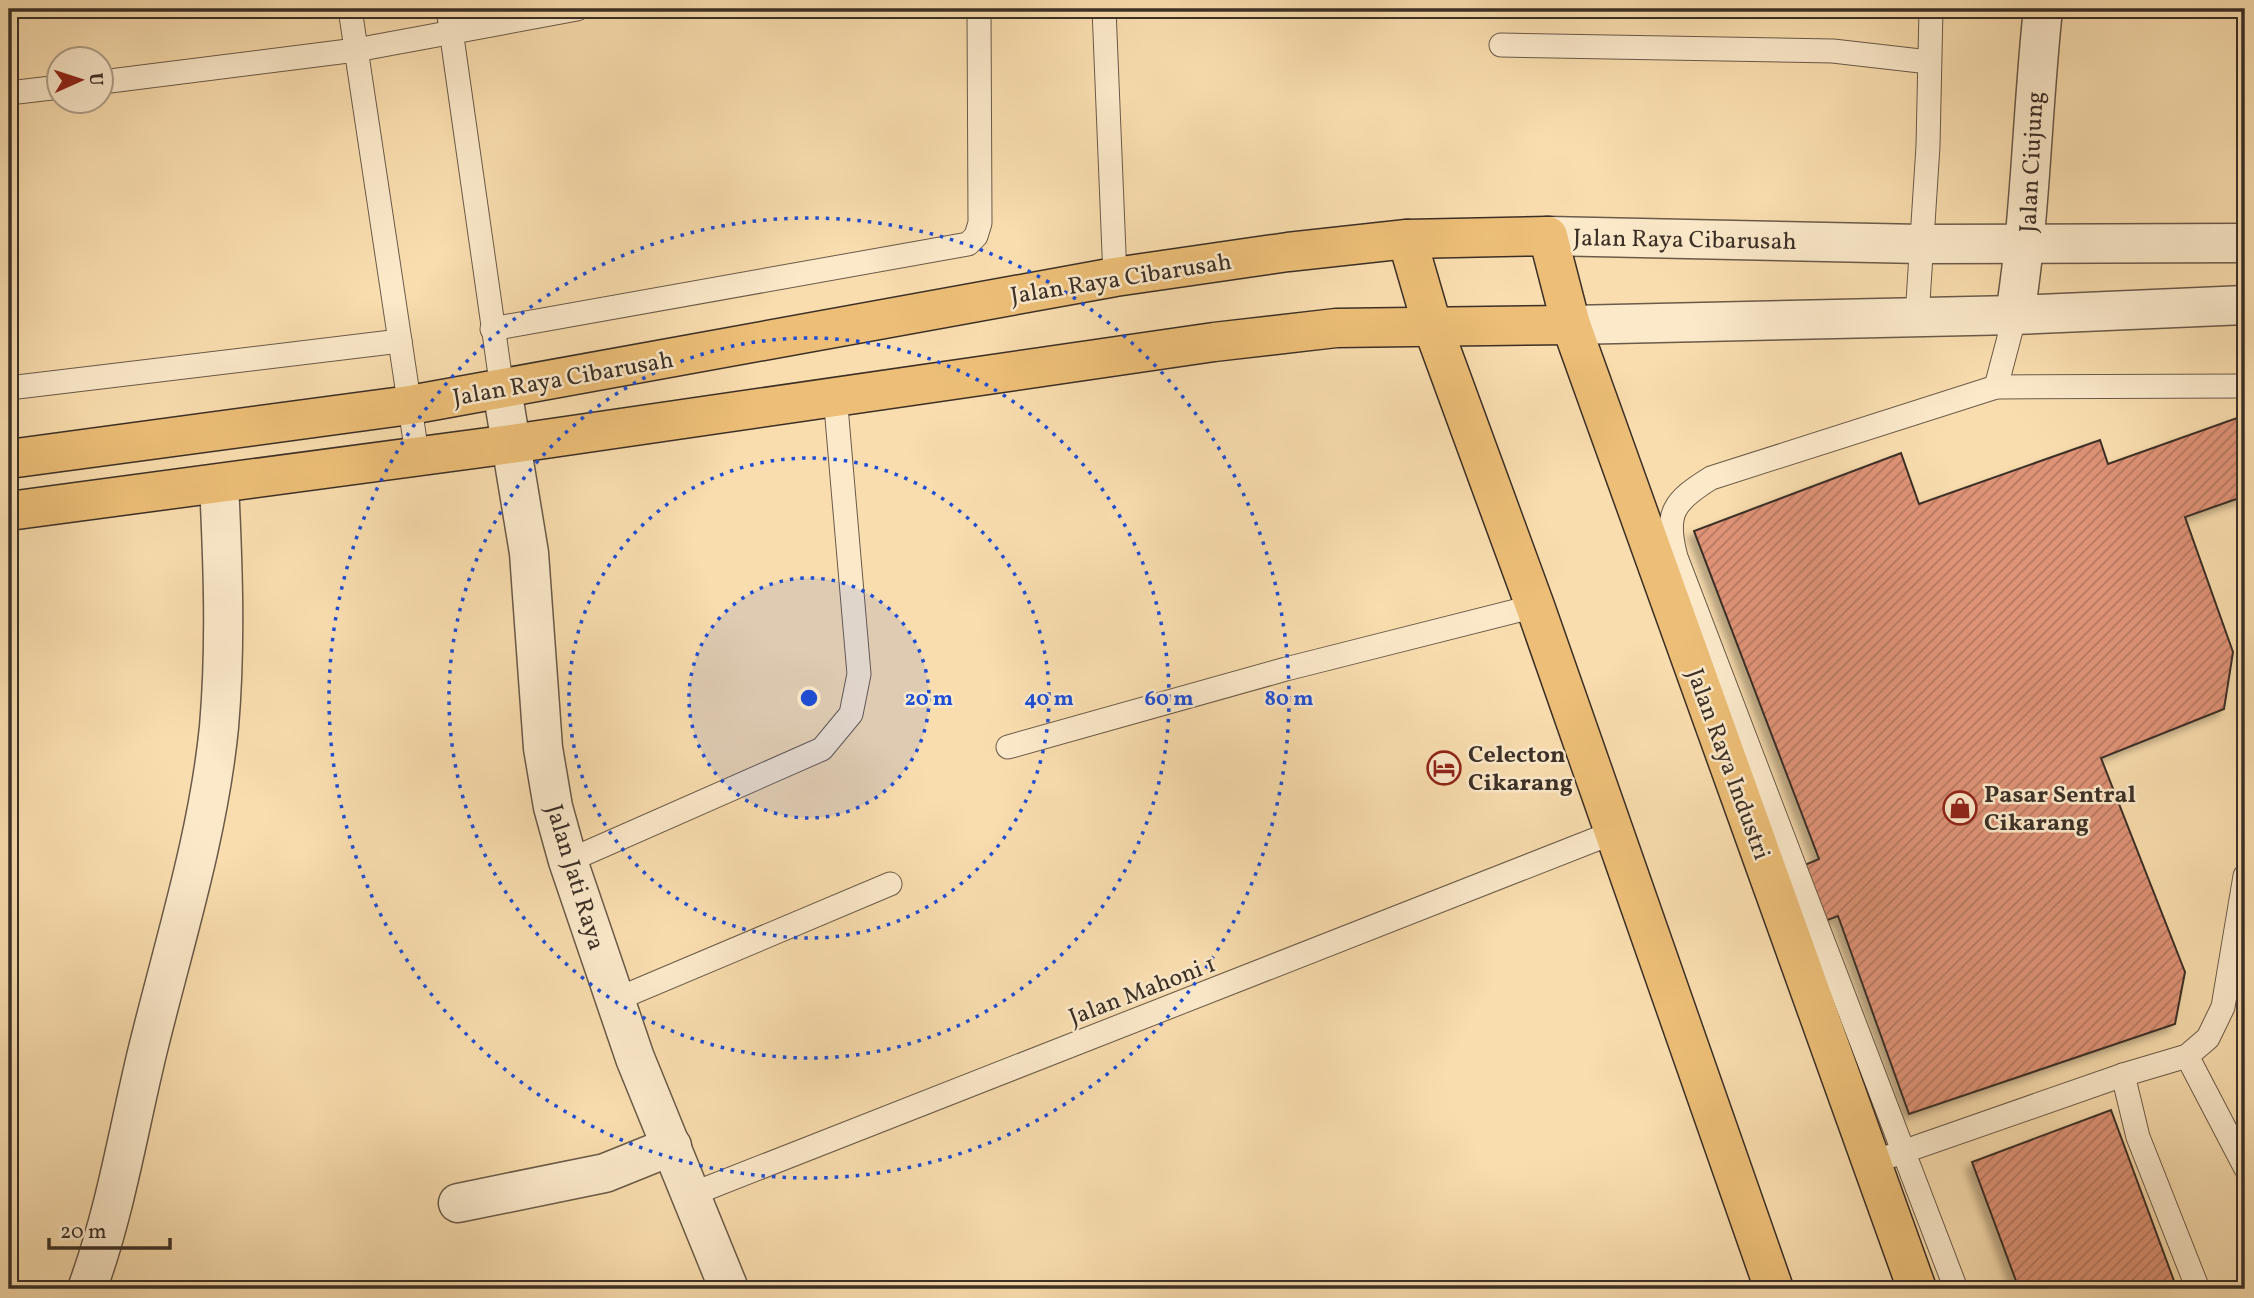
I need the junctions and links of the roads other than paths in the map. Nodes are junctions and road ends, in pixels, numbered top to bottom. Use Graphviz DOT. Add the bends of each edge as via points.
graph roads {
  1 [pos="350,9"];
  2 [pos="577,9"];
  3 [pos="979,9"];
  4 [pos="1104,9"];
  5 [pos="1931,9"];
  6 [pos="2043,9"];
  7 [pos="450,20"];
  8 [pos="1501,45"];
  9 [pos="356,50"];
  10 [pos="1929,62"];
  11 [pos="116,80"];
  12 [pos="46,89"];
  13 [pos="9,93"];
  14 [pos="1548,236"];
  15 [pos="1407,239"];
  16 [pos="2026,242"];
  17 [pos="2245,243"];
  18 [pos="1921,244"];
  19 [pos="1115,277"];
  20 [pos="2245,305"];
  21 [pos="2015,315"];
  22 [pos="1917,317"];
  23 [pos="1432,324"];
  24 [pos="1570,325"];
  25 [pos="492,329"];
  26 [pos="400,341"];
  27 [pos="2245,386"];
  28 [pos="1996,387"];
  29 [pos="9,388"];
  30 [pos="502,389"];
  31 [pos="835,395"];
  32 [pos="410,405"];
  33 [pos="511,444"];
  34 [pos="418,454"];
  35 [pos="9,459"];
  36 [pos="219,484"];
  37 [pos="9,511"];
  38 [pos="1535,606"];
  39 [pos="1008,747"];
  40 [pos="1612,833"];
  41 [pos="568,861"];
  42 [pos="2245,876"];
  43 [pos="890,884"];
  44 [pos="615,1000"];
  45 [pos="2187,1056"];
  46 [pos="2123,1075"];
  47 [pos="671,1146"];
  48 [pos="1887,1157"];
  49 [pos="2245,1167"];
  50 [pos="690,1195"];
  51 [pos="458,1203"];
  52 [pos="87,1289"];
  53 [pos="729,1289"];
  54 [pos="1773,1289"];
  55 [pos="1917,1289"];
  56 [pos="1956,1289"];
  57 [pos="2199,1289"];
  1 -- 9 [label="lane"];
  2 -- 7 [label="lane"];
  3 -- 25 [label="lane" via="980,223 968,244"];
  4 -- 19 [label="lane"];
  5 -- 10 [label="lane"];
  6 -- 16 [label="street, Jalan Ciujung" via="2031,120"];
  7 -- 9 [label="lane"];
  7 -- 25 [label="lane"];
  8 -- 10 [label="lane" via="1833,51"];
  9 -- 11 [label="lane"];
  9 -- 26 [label="lane"];
  10 -- 18 [label="lane"];
  12 -- 13 [label="lane"];
  14 -- 15 [label="main road, Jalan Raya Cibarusah"];
  14 -- 18 [label="street, Jalan Raya Cibarusah"];
  14 -- 24 [label="main road, Jalan Raya Industri"];
  15 -- 19 [label="main road, Jalan Raya Cibarusah"];
  15 -- 23 [label="main road"];
  16 -- 17 [label="street, Jalan Raya Cibarusah"];
  16 -- 18 [label="street, Jalan Raya Cibarusah"];
  16 -- 21 [label="street, Jalan Ciujung"];
  18 -- 22 [label="lane"];
  19 -- 30 [label="main road, Jalan Raya Cibarusah"];
  20 -- 21 [label="street"];
  21 -- 22 [label="street"];
  21 -- 28 [label="lane"];
  22 -- 24 [label="street"];
  23 -- 24 [label="main road"];
  23 -- 31 [label="main road" via="1281,334"];
  23 -- 38 [label="main road"];
  24 -- 48 [label="main road, Jalan Raya Industri"];
  25 -- 30 [label="lane"];
  26 -- 29 [label="lane"];
  26 -- 32 [label="lane"];
  27 -- 28 [label="lane"];
  28 -- 48 [label="lane" via="1711,478 1688,492 1671,513 1676,557"];
  30 -- 32 [label="main road, Jalan Raya Cibarusah"];
  30 -- 33 [label="street, Jalan Jati Raya"];
  31 -- 33 [label="main road"];
  31 -- 41 [label="lane" via="859,674 851,714 822,749"];
  32 -- 34 [label="lane"];
  32 -- 35 [label="main road, Jalan Raya Cibarusah"];
  33 -- 34 [label="main road"];
  33 -- 41 [label="street, Jalan Jati Raya" via="529,552 543,748"];
  34 -- 36 [label="main road"];
  36 -- 37 [label="main road"];
  36 -- 52 [label="street" via="222,683 208,804 115,1200"];
  38 -- 39 [label="lane"];
  38 -- 40 [label="main road"];
  40 -- 50 [label="lane, Jalan Mahoni 1"];
  40 -- 54 [label="main road"];
  41 -- 44 [label="street, Jalan Jati Raya"];
  42 -- 45 [label="lane" via="2223,1007 2208,1038"];
  43 -- 44 [label="lane"];
  44 -- 47 [label="street, Jalan Jati Raya"];
  45 -- 46 [label="lane"];
  45 -- 49 [label="lane"];
  46 -- 48 [label="lane"];
  46 -- 57 [label="lane" via="2138,1137"];
  47 -- 50 [label="street, Jalan Jati Raya"];
  47 -- 51 [label="street" via="604,1173"];
  48 -- 55 [label="main road, Jalan Raya Industri"];
  48 -- 56 [label="lane"];
  50 -- 53 [label="street, Jalan Jati Raya"];
}
